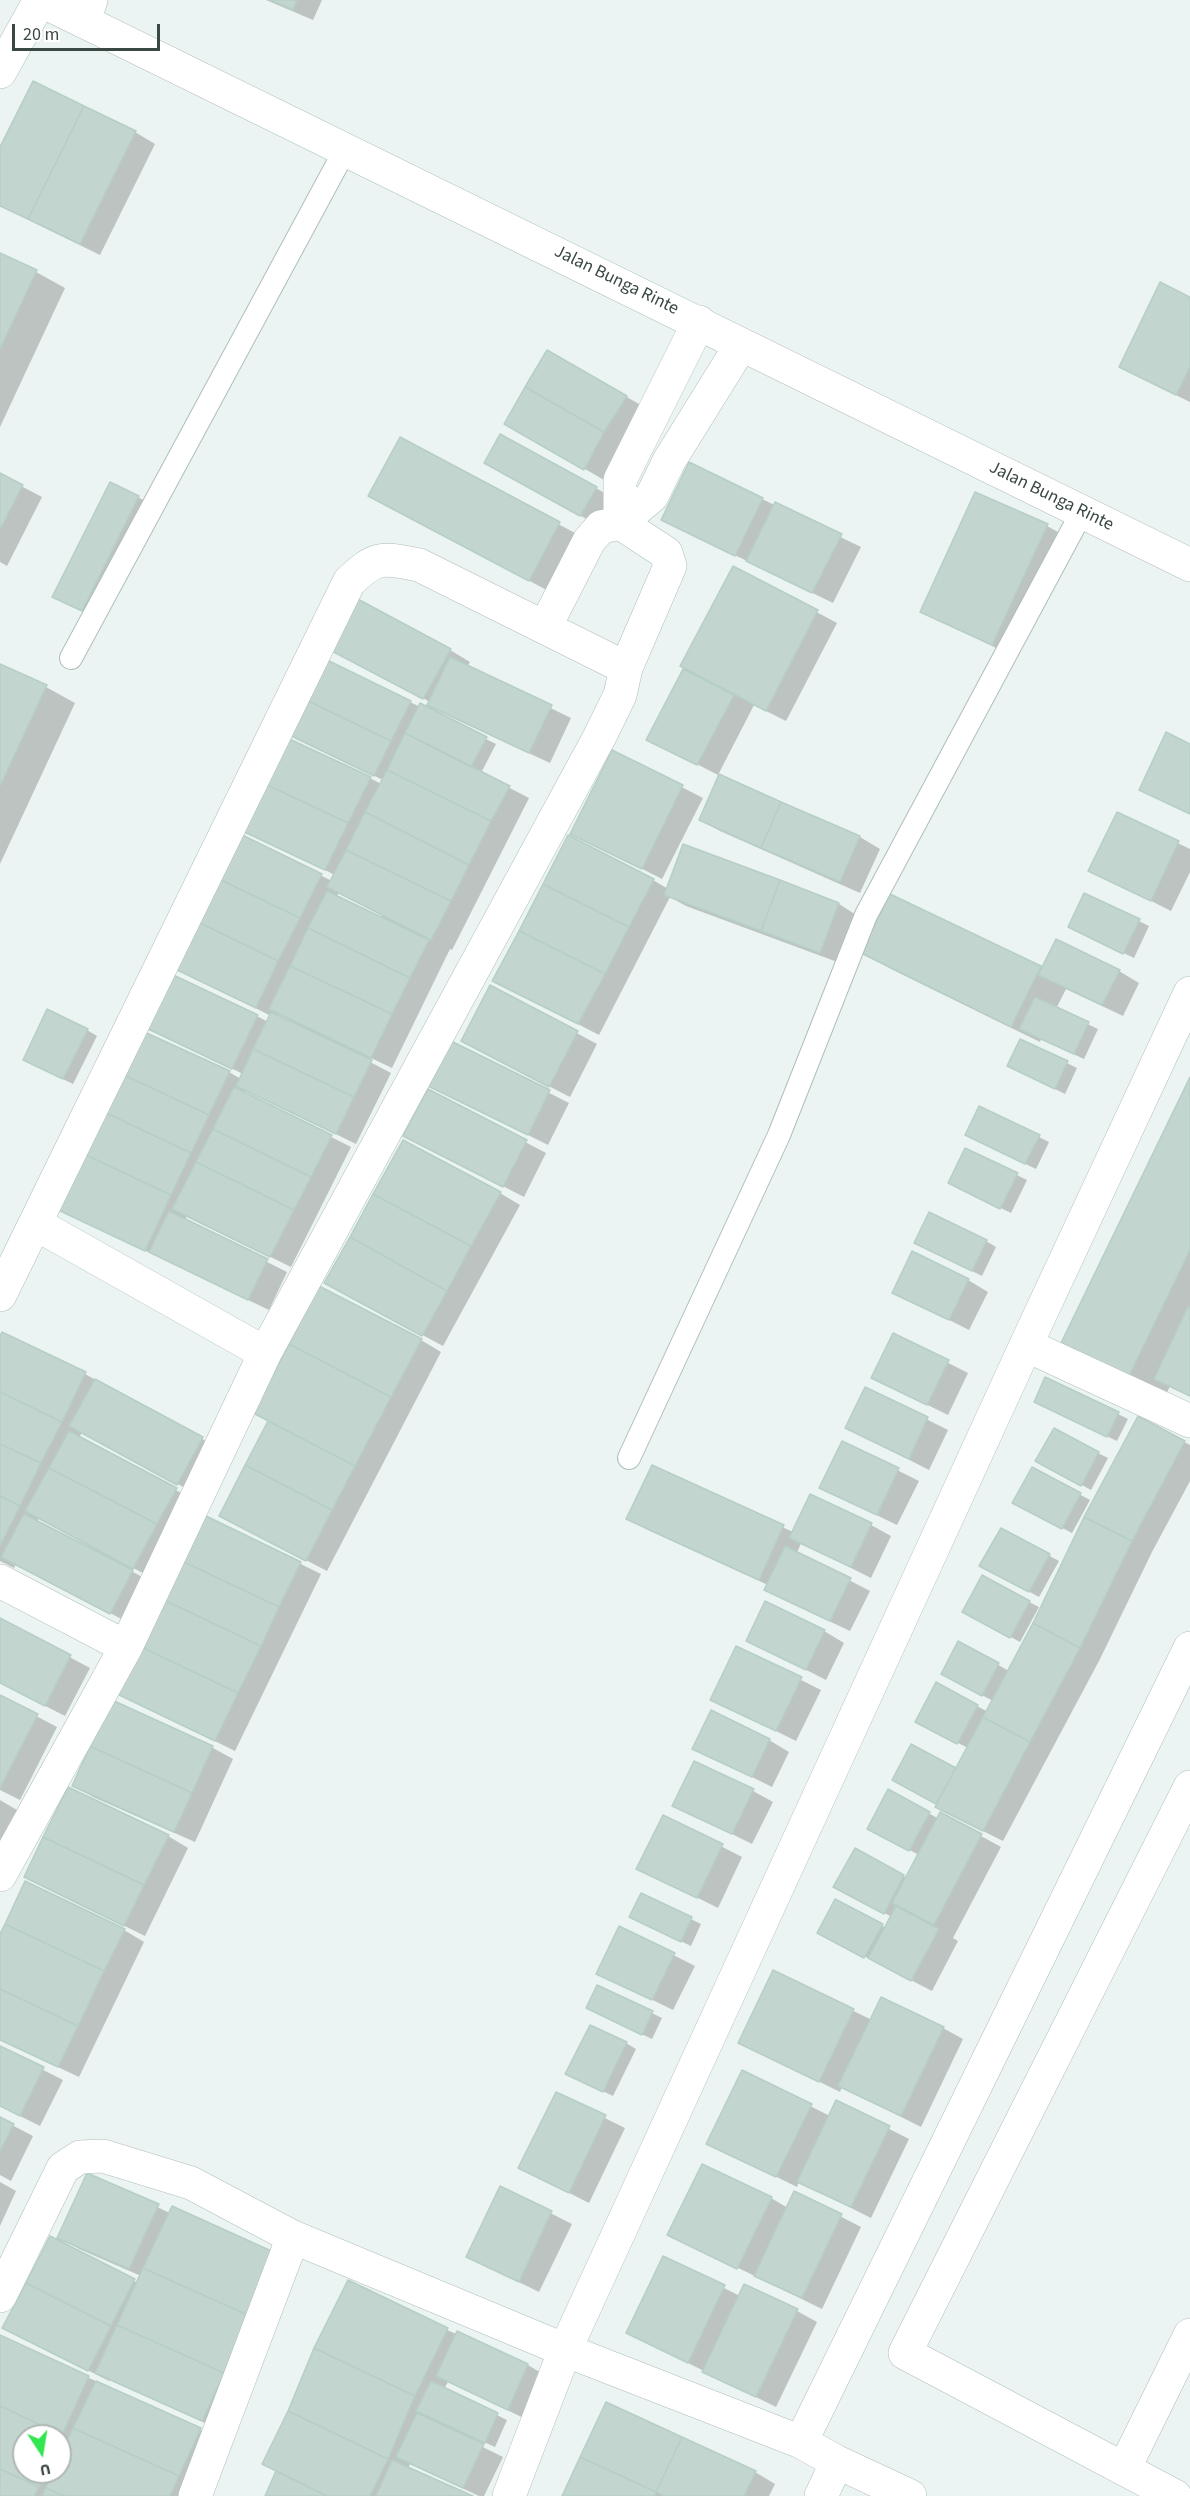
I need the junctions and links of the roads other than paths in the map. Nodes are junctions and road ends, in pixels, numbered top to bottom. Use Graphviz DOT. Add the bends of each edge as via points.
graph roads {
  1 [pos="40,0"];
  2 [pos="87,11"];
  3 [pos="0,72"];
  4 [pos="345,150"];
  5 [pos="699,322"];
  6 [pos="741,345"];
  7 [pos="1082,512"];
  8 [pos="620,523"];
  9 [pos="1190,565"];
  10 [pos="544,627"];
  11 [pos="71,658"];
  12 [pos="627,668"];
  13 [pos="1190,993"];
  14 [pos="36,1224"];
  15 [pos="0,1295"];
  16 [pos="1026,1345"];
  17 [pos="265,1353"];
  18 [pos="1190,1421"];
  19 [pos="629,1458"];
  20 [pos="0,1581"];
  21 [pos="126,1647"];
  22 [pos="1190,1648"];
  23 [pos="1190,1787"];
  24 [pos="0,1875"];
  25 [pos="293,2237"];
  26 [pos="0,2296"];
  27 [pos="1190,2335"];
  28 [pos="565,2350"];
  29 [pos="801,2442"];
  30 [pos="837,2462"];
  31 [pos="1124,2469"];
  32 [pos="195,2496"];
  33 [pos="509,2496"];
  34 [pos="821,2496"];
  35 [pos="910,2496"];
  36 [pos="1175,2496"];
  1 -- 2 [label="street, Jalan Bunga Rinte"];
  1 -- 3 [label="street"];
  2 -- 4 [label="street, Jalan Bunga Rinte"];
  4 -- 5 [label="street, Jalan Bunga Rinte"];
  4 -- 11 [label="lane"];
  5 -- 6 [label="street, Jalan Bunga Rinte"];
  5 -- 8 [label="street" via="620,480"];
  6 -- 7 [label="street, Jalan Bunga Rinte"];
  6 -- 8 [label="street" via="669,461 652,496"];
  7 -- 9 [label="street, Jalan Bunga Rinte"];
  7 -- 19 [label="lane" via="866,915 779,1135"];
  8 -- 10 [label="street" via="601,527 589,542"];
  8 -- 12 [label="street" via="666,553 670,566"];
  10 -- 12 [label="street"];
  10 -- 14 [label="street" via="419,565 390,559 368,563 349,582"];
  12 -- 17 [label="street" via="620,695 600,736"];
  13 -- 16 [label="street"];
  14 -- 15 [label="street"];
  14 -- 17 [label="street"];
  16 -- 18 [label="street"];
  16 -- 28 [label="street"];
  17 -- 21 [label="street"];
  20 -- 21 [label="street"];
  21 -- 24 [label="street"];
  22 -- 29 [label="street"];
  23 -- 31 [label="street" via="905,2353"];
  25 -- 26 [label="street" via="190,2182 103,2156 80,2157 63,2168"];
  25 -- 28 [label="street"];
  25 -- 32 [label="street"];
  27 -- 31 [label="street"];
  28 -- 29 [label="street"];
  28 -- 33 [label="street"];
  29 -- 30 [label="street"];
  30 -- 34 [label="street"];
  30 -- 35 [label="street"];
  31 -- 36 [label="street"];
}
